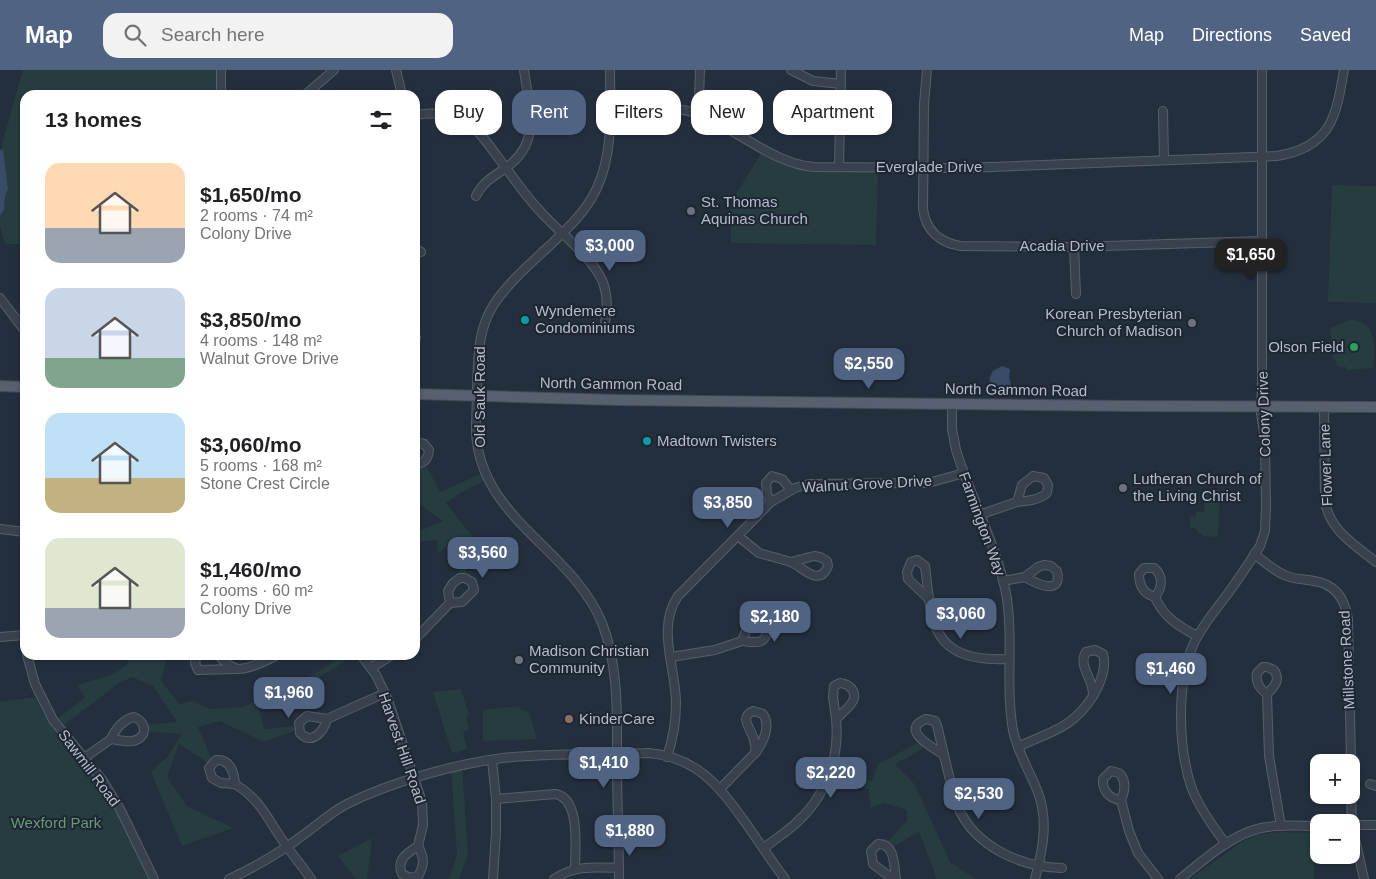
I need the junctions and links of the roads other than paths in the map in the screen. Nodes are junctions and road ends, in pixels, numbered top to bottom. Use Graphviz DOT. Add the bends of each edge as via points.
graph roads {
  1 [pos="221,70"];
  2 [pos="334,70"];
  3 [pos="396,70"];
  4 [pos="524,70"];
  5 [pos="610,70"];
  6 [pos="700,70"];
  7 [pos="791,70"];
  8 [pos="841,70"];
  9 [pos="927,70"];
  10 [pos="1262,70"];
  11 [pos="1344,70"];
  12 [pos="841,84"];
  13 [pos="221,90"];
  14 [pos="311,90"];
  15 [pos="401,90"];
  16 [pos="610,90"];
  17 [pos="699,90"];
  18 [pos="1163,111"];
  19 [pos="420,115"];
  20 [pos="609,135"];
  21 [pos="740,135"];
  22 [pos="1262,156"];
  23 [pos="1164,160"];
  24 [pos="839,167"];
  25 [pos="506,168"];
  26 [pos="924,168"];
  27 [pos="476,196"];
  28 [pos="562,234"];
  29 [pos="1262,241"];
  30 [pos="1074,247"];
  31 [pos="1076,294"];
  32 [pos="0,298"];
  33 [pos="20,325"];
  34 [pos="604,329"];
  35 [pos="0,386"];
  36 [pos="20,386"];
  37 [pos="420,394"];
  38 [pos="477,396"];
  39 [pos="952,404"];
  40 [pos="1262,406"];
  41 [pos="1324,407"];
  42 [pos="1376,407"];
  43 [pos="420,443"];
  44 [pos="420,463"];
  45 [pos="964,473"];
  46 [pos="791,490"];
  47 [pos="771,502"];
  48 [pos="1017,502"];
  49 [pos="979,515"];
  50 [pos="0,528"];
  51 [pos="20,531"];
  52 [pos="738,536"];
  53 [pos="1254,554"];
  54 [pos="792,562"];
  55 [pos="1376,562"];
  56 [pos="1025,577"];
  57 [pos="1003,581"];
  58 [pos="1155,598"];
  59 [pos="929,599"];
  60 [pos="450,603"];
  61 [pos="420,634"];
  62 [pos="20,635"];
  63 [pos="1198,636"];
  64 [pos="0,637"];
  65 [pos="742,641"];
  66 [pos="671,657"];
  67 [pos="1010,659"];
  68 [pos="28,660"];
  69 [pos="196,660"];
  70 [pos="222,660"];
  71 [pos="266,660"];
  72 [pos="365,660"];
  73 [pos="384,660"];
  74 [pos="371,668"];
  75 [pos="237,669"];
  76 [pos="385,693"];
  77 [pos="1267,694"];
  78 [pos="1093,696"];
  79 [pos="327,719"];
  80 [pos="836,719"];
  81 [pos="112,738"];
  82 [pos="1018,746"];
  83 [pos="756,752"];
  84 [pos="617,754"];
  85 [pos="1350,754"];
  86 [pos="944,755"];
  87 [pos="667,757"];
  88 [pos="84,758"];
  89 [pos="492,760"];
  90 [pos="414,779"];
  91 [pos="235,784"];
  92 [pos="720,789"];
  93 [pos="496,799"];
  94 [pos="1121,800"];
  95 [pos="1360,825"];
  96 [pos="1376,825"];
  97 [pos="1281,826"];
  98 [pos="1310,826"];
  99 [pos="1226,844"];
  100 [pos="418,846"];
  101 [pos="287,847"];
  102 [pos="764,848"];
  103 [pos="1360,864"];
  104 [pos="1038,866"];
  105 [pos="576,868"];
  106 [pos="619,868"];
  107 [pos="1062,868"];
  108 [pos="154,879"];
  109 [pos="229,879"];
  110 [pos="311,879"];
  111 [pos="492,879"];
  112 [pos="554,879"];
  113 [pos="620,879"];
  114 [pos="785,879"];
  115 [pos="1035,879"];
  116 [pos="1158,879"];
  117 [pos="1180,879"];
  118 [pos="1364,879"];
  1 -- 13 [label="street"];
  2 -- 14 [label="street"];
  3 -- 15 [label="street"];
  4 -- 25 [label="street" via="530,134 525,150"];
  5 -- 16 [label="street, Old Sauk Road"];
  6 -- 17 [label="street"];
  7 -- 12 [label="street" via="818,83"];
  8 -- 12 [label="street"];
  9 -- 26 [label="street, Acadia Drive"];
  10 -- 22 [label="street, Colony Drive"];
  11 -- 22 [label="street, Everglade Drive" via="1335,116 1326,131 1302,149 1289,154"];
  12 -- 24 [label="street"];
  18 -- 23 [label="street"];
  19 -- 25 [label="street" via="437,113 466,122 480,134"];
  20 -- 28 [label="street, Old Sauk Road" via="602,176 583,212"];
  21 -- 24 [label="street, Everglade Drive" via="789,162"];
  22 -- 23 [label="street, Everglade Drive"];
  22 -- 29 [label="street, Colony Drive"];
  23 -- 26 [label="street, Everglade Drive"];
  24 -- 26 [label="street, Everglade Drive"];
  25 -- 27 [label="street" via="480,186"];
  25 -- 28 [label="street" via="538,210"];
  26 -- 30 [label="street, Acadia Drive" via="924,216 931,231 944,241 961,246"];
  28 -- 34 [label="street" via="589,261 601,280 607,295"];
  28 -- 38 [label="street, Old Sauk Road" via="506,289 489,312 480,338"];
  29 -- 30 [label="street, Acadia Drive"];
  29 -- 40 [label="street, Colony Drive"];
  30 -- 31 [label="street"];
  32 -- 33 [label="street"];
  35 -- 36 [label="main road"];
  37 -- 38 [label="main road, North Gammon Road"];
  38 -- 39 [label="main road, North Gammon Road"];
  38 -- 84 [label="street, Old Sauk Road" via="477,442 481,463 491,486 507,508 577,581 594,605 602,624 614,670"];
  39 -- 40 [label="main road, North Gammon Road"];
  39 -- 45 [label="street, Farmington Way" via="953,438"];
  40 -- 41 [label="main road, North Gammon Road"];
  40 -- 53 [label="street, Colony Drive" via="1266,525"];
  41 -- 42 [label="main road, North Gammon Road"];
  41 -- 55 [label="street, Flower Lane" via="1328,516 1336,528"];
  43 -- 44 [label="street" via="429,450 424,462"];
  45 -- 46 [label="street, Walnut Grove Drive" via="928,482 826,483"];
  45 -- 49 [label="street, Farmington Way"];
  46 -- 47 [label="street, Walnut Grove Drive"];
  46 -- 47 [label="street" via="782,479 772,476 766,483"];
  47 -- 52 [label="street, Walnut Grove Drive"];
  48 -- 49 [label="street"];
  49 -- 57 [label="street, Farmington Way"];
  50 -- 51 [label="street"];
  52 -- 54 [label="street" via="759,553"];
  52 -- 66 [label="street, Walnut Grove Drive" via="674,602 668,619"];
  53 -- 63 [label="street, Colony Drive"];
  53 -- 85 [label="street, Millstone Road" via="1282,574 1322,582 1332,588 1346,605"];
  56 -- 57 [label="street"];
  57 -- 67 [label="street, Farmington Way"];
  58 -- 63 [label="street" via="1171,620"];
  59 -- 59 [label="street" via="925,566 917,560 911,562 908,579"];
  59 -- 67 [label="street" via="934,626 948,645 974,657"];
  60 -- 61 [label="street"];
  62 -- 64 [label="street"];
  63 -- 99 [label="street, Colony Drive" via="1188,658 1182,686 1184,756 1192,789 1215,831"];
  65 -- 66 [label="street" via="715,650"];
  66 -- 87 [label="street, Walnut Grove Drive" via="676,703"];
  67 -- 82 [label="street, Farmington Way" via="1012,720"];
  68 -- 88 [label="street, Sawmill Road" via="35,684 53,720"];
  69 -- 75 [label="street" via="198,670"];
  70 -- 75 [label="street"];
  71 -- 75 [label="street"];
  72 -- 74 [label="street, Harvest Hill Road"];
  73 -- 74 [label="street"];
  74 -- 76 [label="street, Harvest Hill Road"];
  76 -- 79 [label="street"];
  76 -- 90 [label="street, Harvest Hill Road"];
  77 -- 97 [label="street" via="1269,756"];
  78 -- 78 [label="street" via="1104,662 1103,654 1095,650 1086,652 1083,659 1084,669 1093,686"];
  78 -- 82 [label="street" via="1066,726"];
  80 -- 102 [label="street" via="836,750 824,788 797,823"];
  81 -- 88 [label="street"];
  82 -- 104 [label="street, Farmington Way" via="1038,791 1043,814 1044,839"];
  83 -- 83 [label="street" via="764,738 766,720 764,714 753,711 746,720"];
  83 -- 92 [label="street"];
  84 -- 87 [label="street" via="648,753"];
  84 -- 89 [label="street"];
  84 -- 106 [label="street, Old Sauk Road" via="620,763"];
  86 -- 86 [label="street" via="935,721 922,720 916,728 918,736"];
  86 -- 104 [label="street" via="956,800 968,824 1000,852"];
  87 -- 92 [label="street" via="684,762"];
  88 -- 108 [label="street, Sawmill Road" via="120,808"];
  89 -- 90 [label="street"];
  89 -- 93 [label="street"];
  90 -- 100 [label="street, Harvest Hill Road" via="424,811"];
  90 -- 101 [label="street" via="346,804"];
  91 -- 101 [label="street" via="262,806"];
  92 -- 102 [label="street"];
  93 -- 105 [label="street" via="555,794 566,799 573,816"];
  93 -- 111 [label="street"];
  94 -- 116 [label="street" via="1138,853"];
  95 -- 96 [label="street"];
  97 -- 98 [label="street"];
  97 -- 99 [label="street" via="1252,830"];
  99 -- 117 [label="street"];
  101 -- 109 [label="street"];
  101 -- 110 [label="street"];
  102 -- 114 [label="street"];
  103 -- 118 [label="street"];
  104 -- 107 [label="street"];
  104 -- 115 [label="street, Farmington Way"];
  105 -- 106 [label="street"];
  105 -- 112 [label="street"];
  106 -- 113 [label="street, Old Sauk Road"];
}
